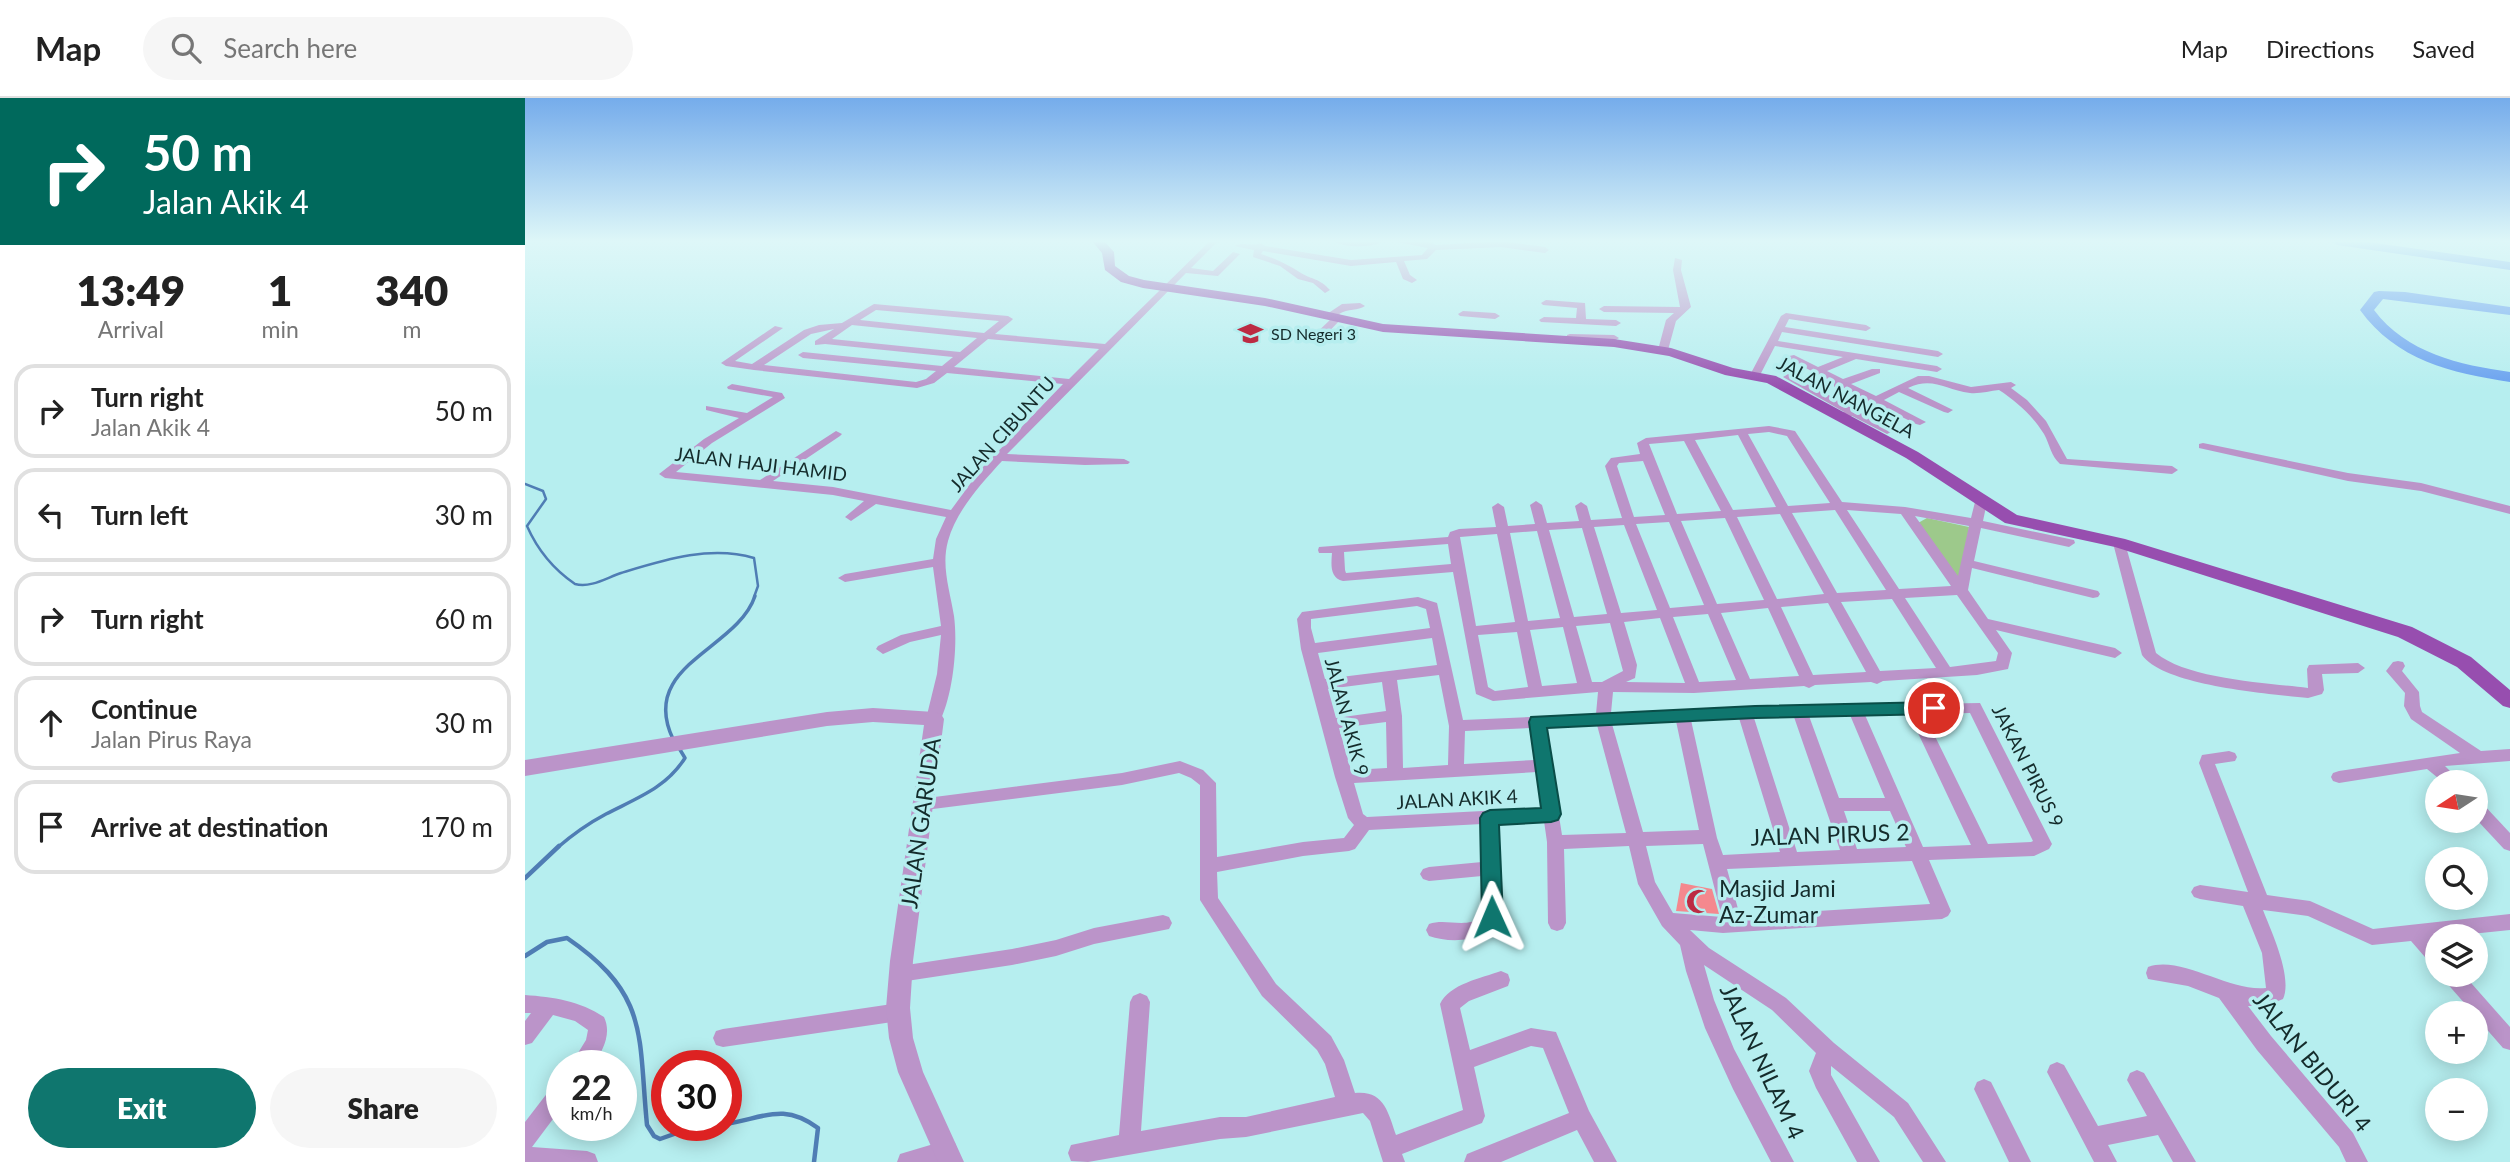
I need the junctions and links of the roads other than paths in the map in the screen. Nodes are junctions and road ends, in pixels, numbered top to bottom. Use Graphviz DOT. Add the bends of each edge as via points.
graph roads {
  1 [pos="1162,291"];
  2 [pos="1184,291"];
  3 [pos="1683,291"];
  4 [pos="1545,303"];
  5 [pos="1360,306"];
  6 [pos="1604,309"];
  7 [pos="1617,309"];
  8 [pos="1684,310"];
  9 [pos="1463,314"];
  10 [pos="1334,317"];
  11 [pos="1544,320"];
  12 [pos="1581,321"];
  13 [pos="1616,323"];
  14 [pos="847,324"];
  15 [pos="1866,328"];
  16 [pos="1780,329"];
  17 [pos="806,332"];
  18 [pos="1543,335"];
  19 [pos="986,336"];
  20 [pos="1484,336"];
  21 [pos="1314,341"];
  22 [pos="1614,341"];
  23 [pos="821,342"];
  24 [pos="1773,343"];
  25 [pos="1106,347"];
  26 [pos="1663,350"];
  27 [pos="1938,354"];
  28 [pos="803,355"];
  29 [pos="960,355"];
  30 [pos="1855,356"];
  31 [pos="1790,357"];
  32 [pos="712,361"];
  33 [pos="726,363"];
  34 [pos="754,367"];
  35 [pos="944,369"];
  36 [pos="1937,369"];
  37 [pos="782,370"];
  38 [pos="1876,370"];
  39 [pos="1818,371"];
  40 [pos="1755,375"];
  41 [pos="1787,377"];
  42 [pos="1072,382"];
  43 [pos="1842,383"];
  44 [pos="732,387"];
  45 [pos="1898,388"];
  46 [pos="1815,397"];
  47 [pos="1874,400"];
  48 [pos="710,408"];
  49 [pos="1948,410"];
  50 [pos="1846,414"];
  51 [pos="750,416"];
  52 [pos="1920,422"];
  53 [pos="1887,431"];
  54 [pos="1742,433"];
  55 [pos="836,434"];
  56 [pos="1688,437"];
  57 [pos="2203,446"];
  58 [pos="1001,457"];
  59 [pos="1647,457"];
  60 [pos="1124,462"];
  61 [pos="2172,470"];
  62 [pos="763,483"];
  63 [pos="874,499"];
  64 [pos="1981,502"];
  65 [pos="1536,505"];
  66 [pos="1581,506"];
  67 [pos="1840,506"];
  68 [pos="1498,507"];
  69 [pos="1783,510"];
  70 [pos="2510,510"];
  71 [pos="1905,511"];
  72 [pos="1728,513"];
  73 [pos="955,514"];
  74 [pos="851,517"];
  75 [pos="1671,518"];
  76 [pos="2011,519"];
  77 [pos="1629,521"];
  78 [pos="1977,521"];
  79 [pos="1587,523"];
  80 [pos="1542,526"];
  81 [pos="1501,530"];
  82 [pos="1454,540"];
  83 [pos="2069,543"];
  84 [pos="2119,543"];
  85 [pos="938,562"];
  86 [pos="1967,564"];
  87 [pos="1459,567"];
  88 [pos="845,578"];
  89 [pos="1961,590"];
  90 [pos="1896,594"];
  91 [pos="2093,594"];
  92 [pos="1832,598"];
  93 [pos="1773,605"];
  94 [pos="1712,610"];
  95 [pos="1664,615"];
  96 [pos="1615,620"];
  97 [pos="1985,623"];
  98 [pos="1568,624"];
  99 [pos="1522,628"];
  100 [pos="948,629"];
  101 [pos="1472,631"];
  102 [pos="1439,632"];
  103 [pos="883,649"];
  104 [pos="1308,649"];
  105 [pos="2115,653"];
  106 [pos="2398,666"];
  107 [pos="2358,668"];
  108 [pos="1444,669"];
  109 [pos="1946,672"];
  110 [pos="1389,676"];
  111 [pos="1877,678"];
  112 [pos="1809,683"];
  113 [pos="1318,685"];
  114 [pos="1745,685"];
  115 [pos="1586,687"];
  116 [pos="1694,688"];
  117 [pos="1605,689"];
  118 [pos="1536,692"];
  119 [pos="2510,701"];
  120 [pos="1914,708"];
  121 [pos="1855,710"];
  122 [pos="1800,711"];
  123 [pos="1745,712"];
  124 [pos="1394,716"];
  125 [pos="1682,716"];
  126 [pos="1602,718"];
  127 [pos="934,719"];
  128 [pos="1537,722"];
  129 [pos="1329,724"];
  130 [pos="1457,726"];
  131 [pos="2510,755"];
  132 [pos="2229,757"];
  133 [pos="2479,758"];
  134 [pos="2430,762"];
  135 [pos="1544,766"];
  136 [pos="525,768"];
  137 [pos="1456,769"];
  138 [pos="2439,770"];
  139 [pos="1395,773"];
  140 [pos="1343,777"];
  141 [pos="2339,777"];
  142 [pos="925,804"];
  143 [pos="1895,804"];
  144 [pos="1833,805"];
  145 [pos="1551,814"];
  146 [pos="1490,818"];
  147 [pos="2489,822"];
  148 [pos="1364,824"];
  149 [pos="1635,838"];
  150 [pos="1709,838"];
  151 [pos="1555,842"];
  152 [pos="2043,844"];
  153 [pos="2510,844"];
  154 [pos="1982,849"];
  155 [pos="1917,854"];
  156 [pos="1851,856"];
  157 [pos="1790,859"];
  158 [pos="1717,862"];
  159 [pos="1209,866"];
  160 [pos="1492,868"];
  161 [pos="1429,874"];
  162 [pos="2200,892"];
  163 [pos="2255,902"];
  164 [pos="1668,920"];
  165 [pos="2510,922"];
  166 [pos="1163,923"];
  167 [pos="1557,923"];
  168 [pos="1733,924"];
  169 [pos="1435,930"];
  170 [pos="2416,934"];
  171 [pos="1689,943"];
  172 [pos="2425,944"];
  173 [pos="900,974"];
  174 [pos="2155,974"];
  175 [pos="1501,980"];
  176 [pos="2463,987"];
  177 [pos="2227,993"];
  178 [pos="1140,1002"];
  179 [pos="525,1004"];
  180 [pos="549,1005"];
  181 [pos="899,1012"];
  182 [pos="525,1036"];
  183 [pos="723,1038"];
  184 [pos="2510,1041"];
  185 [pos="592,1050"];
  186 [pos="1827,1050"];
  187 [pos="1463,1062"];
  188 [pos="2057,1072"];
  189 [pos="2137,1080"];
  190 [pos="1984,1089"];
  191 [pos="1347,1104"];
  192 [pos="546,1111"];
  193 [pos="1582,1118"];
  194 [pos="2162,1124"];
  195 [pos="2093,1137"];
  196 [pos="525,1139"];
  197 [pos="1129,1145"];
  198 [pos="1079,1153"];
  199 [pos="1392,1155"];
  200 [pos="525,1157"];
  201 [pos="949,1157"];
  202 [pos="587,1162"];
  203 [pos="908,1162"];
  204 [pos="1475,1162"];
  205 [pos="1606,1162"];
  206 [pos="1783,1162"];
  207 [pos="1869,1162"];
  208 [pos="1933,1162"];
  209 [pos="2020,1162"];
  210 [pos="2106,1162"];
  211 [pos="2185,1162"];
  212 [pos="2357,1162"];
  1 -- 25 [label="street, JALAN CIBUNTU"];
  2 -- 10 [label="main road, JALAN NANGELA"];
  3 -- 8 [label="street"];
  4 -- 12 [label="street" via="1582,305"];
  5 -- 10 [label="street" via="1345,306"];
  6 -- 7 [label="street"];
  7 -- 8 [label="street"];
  7 -- 13 [label="street"];
  8 -- 26 [label="street" via="1671,320"];
  9 -- 20 [label="street" via="1497,312"];
  10 -- 20 [label="main road, JALAN NANGELA" via="1383,328"];
  10 -- 21 [label="street"];
  11 -- 12 [label="street"];
  12 -- 13 [label="street"];
  13 -- 22 [label="street"];
  14 -- 17 [label="street" via="827,324"];
  14 -- 19 [label="street"];
  14 -- 19 [label="street" via="874,307 1008,319"];
  14 -- 23 [label="street"];
  15 -- 16 [label="street" via="1786,316"];
  16 -- 24 [label="street"];
  16 -- 27 [label="street"];
  17 -- 33 [label="street" via="782,326"];
  17 -- 34 [label="street"];
  18 -- 22 [label="street"];
  19 -- 25 [label="street"];
  19 -- 29 [label="street"];
  20 -- 22 [label="main road, JALAN NANGELA"];
  22 -- 26 [label="main road, JALAN NANGELA"];
  23 -- 28 [label="street"];
  23 -- 29 [label="street"];
  24 -- 30 [label="street"];
  24 -- 40 [label="street"];
  25 -- 42 [label="street, JALAN CIBUNTU"];
  26 -- 40 [label="main road, JALAN NANGELA" via="1730,372"];
  28 -- 35 [label="street"];
  28 -- 37 [label="street"];
  29 -- 35 [label="street"];
  30 -- 36 [label="street"];
  30 -- 39 [label="street"];
  31 -- 39 [label="street"];
  32 -- 33 [label="street"];
  33 -- 34 [label="street"];
  34 -- 37 [label="street"];
  35 -- 37 [label="street" via="917,385"];
  35 -- 42 [label="street"];
  38 -- 43 [label="street"];
  39 -- 43 [label="street"];
  40 -- 46 [label="main road, JALAN NANGELA"];
  41 -- 46 [label="street"];
  42 -- 58 [label="street, JALAN CIBUNTU"];
  43 -- 46 [label="street"];
  43 -- 47 [label="street"];
  44 -- 51 [label="street, JALAN HAJI HAMID" via="780,396"];
  45 -- 47 [label="street"];
  45 -- 49 [label="street"];
  45 -- 61 [label="street" via="1926,378 1966,390 2008,386 2052,437 2063,462"];
  46 -- 50 [label="main road, JALAN NANGELA"];
  47 -- 50 [label="street"];
  47 -- 52 [label="street"];
  48 -- 51 [label="street"];
  50 -- 53 [label="street"];
  50 -- 64 [label="main road, JALAN NANGELA"];
  51 -- 62 [label="street, JALAN HAJI HAMID" via="665,474"];
  54 -- 56 [label="street"];
  54 -- 67 [label="street" via="1774,429 1791,433"];
  54 -- 69 [label="street"];
  55 -- 62 [label="street"];
  56 -- 59 [label="street" via="1644,442"];
  56 -- 72 [label="street"];
  57 -- 70 [label="street" via="2348,477 2420,487"];
  58 -- 60 [label="street"];
  58 -- 73 [label="street, JALAN CIBUNTU"];
  59 -- 75 [label="street"];
  59 -- 77 [label="street" via="1611,463"];
  62 -- 63 [label="street, JALAN HAJI HAMID"];
  63 -- 73 [label="street, JALAN HAJI HAMID"];
  63 -- 74 [label="street"];
  64 -- 76 [label="main road, JALAN NANGELA"];
  64 -- 78 [label="street"];
  65 -- 80 [label="street"];
  66 -- 79 [label="street"];
  67 -- 69 [label="street"];
  67 -- 71 [label="street"];
  67 -- 90 [label="street"];
  68 -- 81 [label="street"];
  69 -- 72 [label="street"];
  69 -- 92 [label="street"];
  71 -- 78 [label="street"];
  71 -- 89 [label="street"];
  72 -- 75 [label="street"];
  72 -- 93 [label="street"];
  73 -- 85 [label="street, JALAN CIBUNTU" via="942,540"];
  75 -- 77 [label="street"];
  75 -- 94 [label="street"];
  76 -- 78 [label="street"];
  76 -- 84 [label="main road, JALAN NANGELA"];
  77 -- 79 [label="street"];
  77 -- 95 [label="street"];
  78 -- 83 [label="street"];
  78 -- 86 [label="street"];
  79 -- 80 [label="street"];
  79 -- 96 [label="street"];
  80 -- 81 [label="street"];
  80 -- 98 [label="street"];
  81 -- 82 [label="street" via="1459,533"];
  81 -- 99 [label="street"];
  82 -- 87 [label="street"];
  82 -- 87 [label="street" via="1331,549 1343,577"];
  84 -- 107 [label="street" via="2149,655 2157,664 2215,680 2308,693 2317,691 2314,669"];
  84 -- 119 [label="main road, JALAN NANGELA" via="2405,632 2464,662"];
  85 -- 88 [label="street"];
  85 -- 100 [label="street, JALAN CIBUNTU"];
  86 -- 89 [label="street"];
  86 -- 91 [label="street"];
  87 -- 101 [label="street"];
  89 -- 90 [label="street"];
  89 -- 97 [label="street"];
  90 -- 92 [label="street"];
  90 -- 109 [label="street"];
  92 -- 93 [label="street"];
  92 -- 111 [label="street"];
  93 -- 94 [label="street"];
  93 -- 112 [label="street"];
  94 -- 95 [label="street"];
  94 -- 114 [label="street"];
  95 -- 96 [label="street"];
  95 -- 116 [label="street"];
  96 -- 98 [label="street"];
  96 -- 117 [label="street" via="1630,674"];
  97 -- 105 [label="street"];
  97 -- 109 [label="street" via="2005,653 2005,663"];
  98 -- 99 [label="street"];
  98 -- 115 [label="street"];
  99 -- 101 [label="street"];
  99 -- 118 [label="street"];
  100 -- 103 [label="street"];
  100 -- 127 [label="street, JALAN CIBUNTU"];
  101 -- 118 [label="street" via="1481,690 1493,696"];
  102 -- 104 [label="street"];
  102 -- 104 [label="street, JALAN AKIK 9" via="1432,606 1426,602 1307,615 1303,624"];
  102 -- 108 [label="street"];
  104 -- 113 [label="street, JALAN AKIK 9"];
  106 -- 133 [label="street" via="2393,671 2412,692 2416,715"];
  108 -- 110 [label="street"];
  108 -- 130 [label="street"];
  109 -- 111 [label="street"];
  110 -- 113 [label="street"];
  110 -- 124 [label="street"];
  111 -- 112 [label="street"];
  112 -- 114 [label="street"];
  113 -- 129 [label="street, JALAN AKIK 9"];
  114 -- 116 [label="street"];
  115 -- 117 [label="street"];
  115 -- 118 [label="street"];
  116 -- 117 [label="street"];
  117 -- 126 [label="street"];
  120 -- 121 [label="street"];
  120 -- 152 [label="street, JAKAN PIRUS 9" via="1975,707"];
  120 -- 154 [label="street"];
  121 -- 122 [label="street"];
  121 -- 143 [label="street"];
  122 -- 123 [label="street"];
  122 -- 144 [label="street"];
  123 -- 125 [label="street"];
  123 -- 157 [label="street"];
  124 -- 129 [label="street"];
  124 -- 139 [label="street"];
  125 -- 126 [label="street"];
  125 -- 150 [label="street"];
  126 -- 128 [label="street"];
  126 -- 149 [label="street"];
  127 -- 136 [label="street, JALAN GARUDA" via="837,718"];
  127 -- 142 [label="street, JALAN GARUDA"];
  128 -- 130 [label="street"];
  128 -- 135 [label="street"];
  129 -- 140 [label="street, JALAN AKIK 9"];
  130 -- 137 [label="street"];
  131 -- 133 [label="street"];
  132 -- 163 [label="street" via="2207,759 2207,763"];
  133 -- 134 [label="street"];
  134 -- 138 [label="street"];
  134 -- 141 [label="street"];
  135 -- 137 [label="street"];
  135 -- 145 [label="street"];
  137 -- 139 [label="street"];
  139 -- 140 [label="street"];
  140 -- 148 [label="street, JALAN AKIK 9" via="1356,818"];
  142 -- 159 [label="street" via="1183,767 1208,783"];
  142 -- 173 [label="street, JALAN GARUDA"];
  143 -- 144 [label="street"];
  143 -- 155 [label="street"];
  144 -- 156 [label="street"];
  145 -- 146 [label="street, JALAN AKIK 4"];
  145 -- 151 [label="street"];
  146 -- 148 [label="street, JALAN AKIK 4"];
  146 -- 160 [label="street"];
  147 -- 153 [label="street"];
  148 -- 159 [label="street" via="1349,844"];
  149 -- 150 [label="street"];
  149 -- 151 [label="street"];
  149 -- 164 [label="street" via="1647,884"];
  150 -- 158 [label="street"];
  151 -- 167 [label="street"];
  152 -- 154 [label="street, JALAN PIRUS 2"];
  154 -- 155 [label="street, JALAN PIRUS 2"];
  155 -- 156 [label="street, JALAN PIRUS 2"];
  155 -- 168 [label="street" via="1942,911"];
  156 -- 157 [label="street, JALAN PIRUS 2"];
  157 -- 158 [label="street, JALAN PIRUS 2"];
  158 -- 168 [label="street"];
  159 -- 191 [label="street" via="1209,900 1216,913 1269,990 1324,1043"];
  160 -- 161 [label="street"];
  160 -- 169 [label="street" via="1490,923 1480,929"];
  162 -- 163 [label="street"];
  163 -- 170 [label="street" via="2320,912 2372,937"];
  163 -- 177 [label="street" via="2277,990 2266,996"];
  164 -- 168 [label="street"];
  164 -- 171 [label="street"];
  165 -- 170 [label="street"];
  166 -- 173 [label="street" via="1012,957"];
  170 -- 172 [label="street"];
  171 -- 186 [label="street" via="1779,1004"];
  171 -- 206 [label="street, JALAN NILAM 4" via="1708,1011"];
  173 -- 181 [label="street, JALAN GARUDA"];
  174 -- 177 [label="street" via="2196,979"];
  175 -- 187 [label="street" via="1450,1004"];
  176 -- 184 [label="street"];
  177 -- 212 [label="street, JALAN BIDURI 4" via="2346,1140"];
  178 -- 197 [label="street"];
  179 -- 180 [label="street"];
  180 -- 182 [label="street"];
  180 -- 185 [label="street" via="586,1014 597,1023 599,1035"];
  181 -- 183 [label="street"];
  181 -- 201 [label="street, JALAN GARUDA" via="907,1063"];
  186 -- 207 [label="street" via="1819,1071"];
  186 -- 208 [label="street" via="1901,1110"];
  187 -- 193 [label="street" via="1531,1037 1545,1037"];
  187 -- 199 [label="street" via="1475,1116"];
  188 -- 195 [label="street"];
  189 -- 194 [label="street"];
  190 -- 209 [label="street"];
  191 -- 197 [label="street" via="1246,1127"];
  191 -- 199 [label="street" via="1367,1102 1373,1106"];
  192 -- 196 [label="street"];
  193 -- 204 [label="street"];
  193 -- 205 [label="street"];
  194 -- 195 [label="street"];
  194 -- 211 [label="street"];
  195 -- 210 [label="street"];
  197 -- 198 [label="street"];
  200 -- 202 [label="street"];
  201 -- 203 [label="street"];
}
